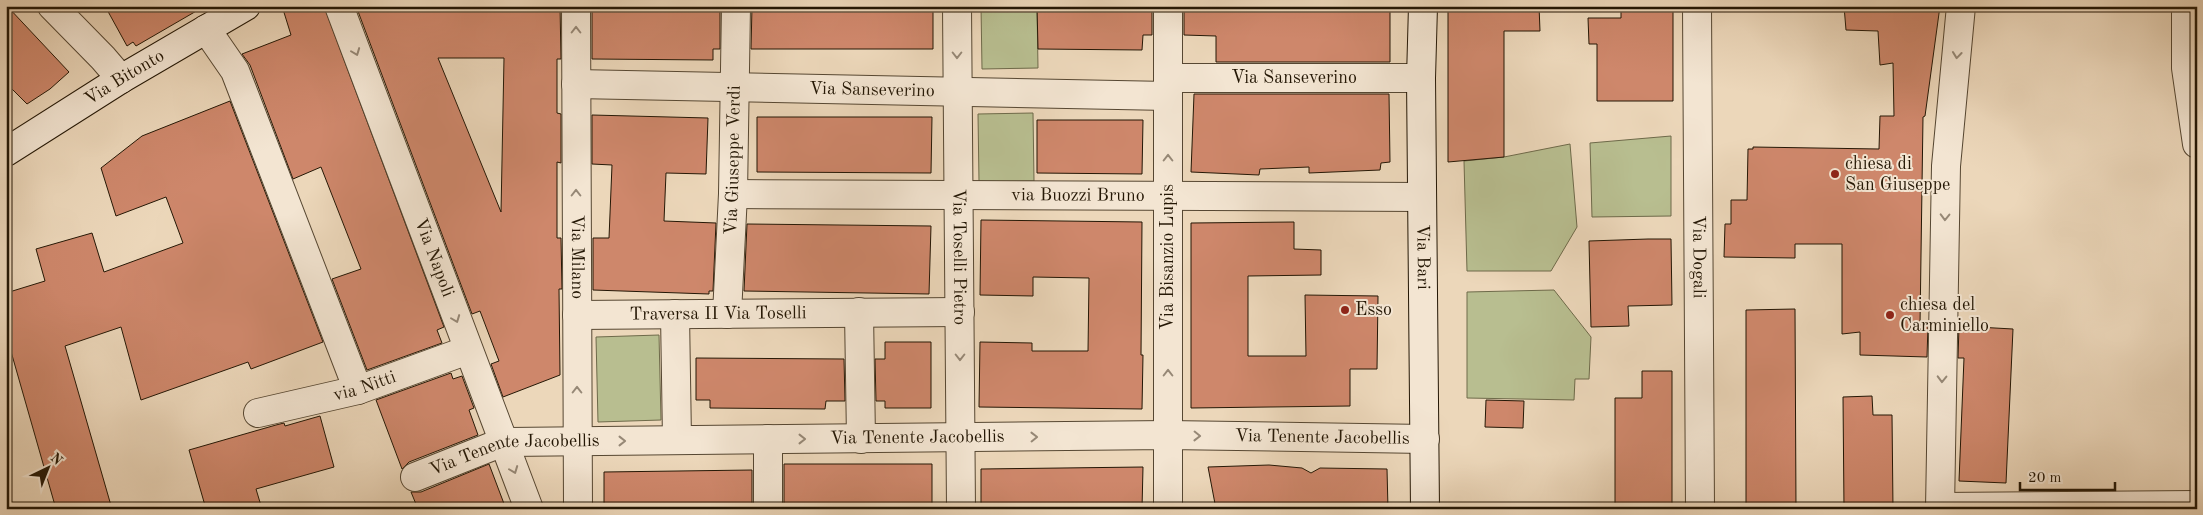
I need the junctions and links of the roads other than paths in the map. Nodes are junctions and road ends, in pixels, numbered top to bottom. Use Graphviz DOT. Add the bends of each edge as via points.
graph roads {
  1 [pos="52,6"];
  2 [pos="246,6"];
  3 [pos="339,6"];
  4 [pos="576,6"];
  5 [pos="736,6"];
  6 [pos="957,6"];
  7 [pos="1168,6"];
  8 [pos="1423,6"];
  9 [pos="1697,6"];
  10 [pos="1961,6"];
  11 [pos="2186,6"];
  12 [pos="206,29"];
  13 [pos="1421,78"];
  14 [pos="121,79"];
  15 [pos="576,84"];
  16 [pos="735,87"];
  17 [pos="1168,87"];
  18 [pos="957,92"];
  19 [pos="2197,144"];
  20 [pos="6,152"];
  21 [pos="733,194"];
  22 [pos="960,194"];
  23 [pos="1168,196"];
  24 [pos="1422,197"];
  25 [pos="859,312"];
  26 [pos="960,312"];
  27 [pos="675,314"];
  28 [pos="727,314"];
  29 [pos="577,315"];
  30 [pos="468,350"];
  31 [pos="358,390"];
  32 [pos="258,413"];
  33 [pos="1168,436"];
  34 [pos="961,438"];
  35 [pos="768,439"];
  36 [pos="861,439"];
  37 [pos="1425,439"];
  38 [pos="677,440"];
  39 [pos="578,441"];
  40 [pos="503,442"];
  41 [pos="415,477"];
  42 [pos="2197,505"];
  43 [pos="1940,508"];
  44 [pos="529,509"];
  45 [pos="578,509"];
  46 [pos="768,509"];
  47 [pos="961,509"];
  48 [pos="1168,509"];
  49 [pos="1425,509"];
  50 [pos="1700,509"];
  1 -- 14 [label="street"];
  2 -- 12 [label="street, Via Bitonto"];
  3 -- 30 [label="street, Via Napoli, one-way"];
  15 -- 4 [label="street, Via Milano, one-way"];
  5 -- 16 [label="street, Via Giuseppe Verdi"];
  6 -- 18 [label="street, Via Toselli Pietro, one-way"];
  7 -- 17 [label="street, Via Bisanzio Lupis"];
  8 -- 13 [label="street, Via Bari"];
  9 -- 50 [label="street, Via Dogali"];
  10 -- 43 [label="street, one-way" via="1946,166"];
  11 -- 19 [label="street" via="2186,68"];
  12 -- 14 [label="street, Via Bitonto"];
  12 -- 31 [label="street" via="235,71"];
  13 -- 17 [label="street, Via Sanseverino"];
  13 -- 24 [label="street, Via Bari"];
  14 -- 20 [label="street, Via Bitonto"];
  15 -- 16 [label="street, Via Sanseverino"];
  29 -- 15 [label="street, Via Milano, one-way"];
  16 -- 18 [label="street, Via Sanseverino"];
  16 -- 21 [label="street, Via Giuseppe Verdi"];
  17 -- 18 [label="street, Via Sanseverino"];
  23 -- 17 [label="street, Via Bisanzio Lupis, one-way"];
  18 -- 22 [label="street, Via Toselli Pietro"];
  21 -- 22 [label="street, via Buozzi Bruno"];
  21 -- 28 [label="street, Via Giuseppe Verdi"];
  22 -- 23 [label="street, via Buozzi Bruno"];
  22 -- 26 [label="street, Via Toselli Pietro"];
  23 -- 24 [label="street, via Buozzi Bruno"];
  33 -- 23 [label="street, Via Bisanzio Lupis, one-way"];
  24 -- 37 [label="street, Via Bari"];
  25 -- 26 [label="street, Traversa II Via Toselli"];
  25 -- 28 [label="street, Traversa II Via Toselli"];
  25 -- 36 [label="street"];
  26 -- 34 [label="street, Via Toselli Pietro, one-way"];
  27 -- 28 [label="street, Traversa II Via Toselli"];
  27 -- 29 [label="street, Traversa II Via Toselli"];
  27 -- 38 [label="street"];
  39 -- 29 [label="street, Via Milano, one-way"];
  30 -- 31 [label="street, via Nitti"];
  30 -- 40 [label="street, Via Napoli"];
  31 -- 32 [label="street, via Nitti"];
  34 -- 33 [label="street, Via Tenente Jacobellis, one-way"];
  33 -- 37 [label="street, Via Tenente Jacobellis, one-way"];
  33 -- 48 [label="street, Via Bisanzio Lupis"];
  34 -- 36 [label="street, Via Tenente Jacobellis"];
  34 -- 47 [label="street, Via Toselli Pietro"];
  35 -- 36 [label="street, Via Tenente Jacobellis, one-way"];
  35 -- 38 [label="street, Via Tenente Jacobellis"];
  35 -- 46 [label="street"];
  37 -- 49 [label="street, Via Bari"];
  39 -- 38 [label="street, Via Tenente Jacobellis, one-way"];
  39 -- 40 [label="street, Via Tenente Jacobellis"];
  39 -- 45 [label="street, Via Milano"];
  40 -- 41 [label="street, Via Tenente Jacobellis"];
  40 -- 44 [label="street, Via Napoli, one-way"];
  42 -- 43 [label="street"];
}
